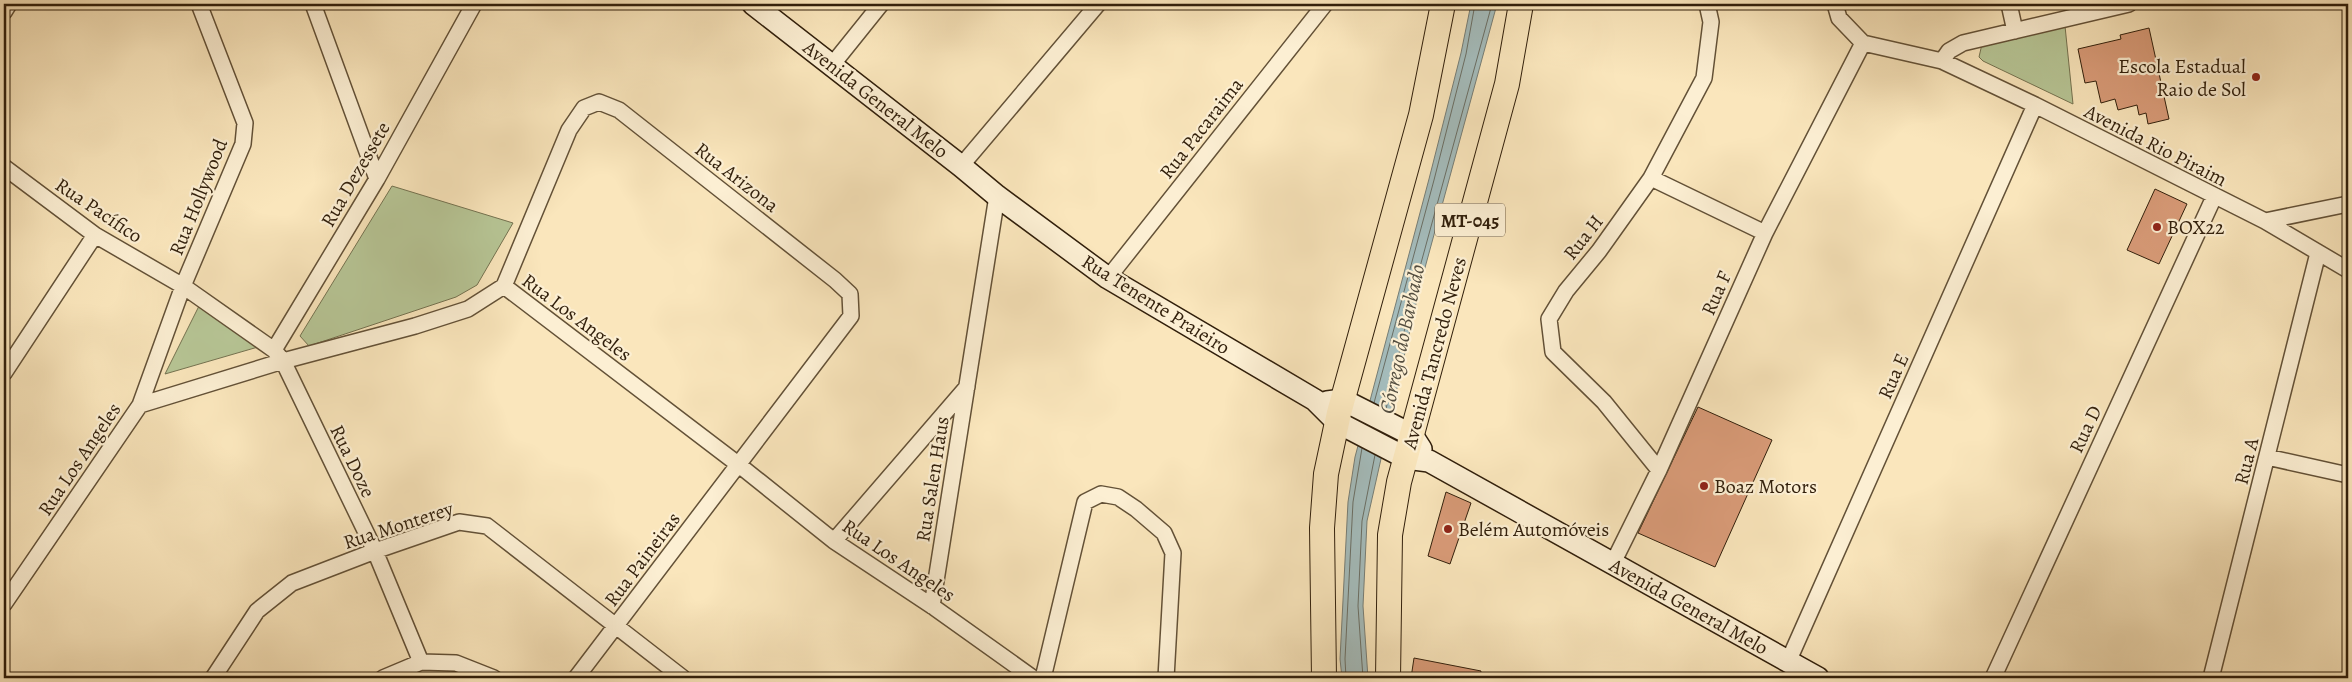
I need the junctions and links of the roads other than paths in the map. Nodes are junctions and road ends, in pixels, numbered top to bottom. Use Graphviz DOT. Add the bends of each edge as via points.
graph roads {
  1 [pos="9,4"];
  2 [pos="199,4"];
  3 [pos="314,4"];
  4 [pos="474,4"];
  5 [pos="753,4"];
  6 [pos="881,4"];
  7 [pos="1098,4"];
  8 [pos="1325,4"];
  9 [pos="1443,4"];
  10 [pos="1521,4"];
  11 [pos="1707,4"];
  12 [pos="1835,4"];
  13 [pos="2009,4"];
  14 [pos="2129,4"];
  15 [pos="4,12"];
  16 [pos="2015,31"];
  17 [pos="1863,43"];
  18 [pos="1942,61"];
  19 [pos="832,65"];
  20 [pos="2035,105"];
  21 [pos="961,166"];
  22 [pos="4,167"];
  23 [pos="1651,178"];
  24 [pos="377,179"];
  25 [pos="997,196"];
  26 [pos="2214,197"];
  27 [pos="2348,204"];
  28 [pos="2265,221"];
  29 [pos="1765,233"];
  30 [pos="95,235"];
  31 [pos="2318,253"];
  32 [pos="2348,270"];
  33 [pos="1108,278"];
  34 [pos="183,286"];
  35 [pos="504,286"];
  36 [pos="278,355"];
  37 [pos="4,374"];
  38 [pos="967,387"];
  39 [pos="1339,403"];
  40 [pos="140,405"];
  41 [pos="1344,426"];
  42 [pos="1407,432"];
  43 [pos="1398,454"];
  44 [pos="2268,457"];
  45 [pos="1429,462"];
  46 [pos="739,465"];
  47 [pos="1659,470"];
  48 [pos="2348,475"];
  49 [pos="834,541"];
  50 [pos="374,551"];
  51 [pos="1613,563"];
  52 [pos="4,604"];
  53 [pos="932,606"];
  54 [pos="615,627"];
  55 [pos="422,662"];
  56 [pos="1788,662"];
  57 [pos="213,678"];
  58 [pos="383,678"];
  59 [pos="494,678"];
  60 [pos="576,678"];
  61 [pos="683,678"];
  62 [pos="1033,678"];
  63 [pos="1043,678"];
  64 [pos="1166,678"];
  65 [pos="1324,678"];
  66 [pos="1388,678"];
  67 [pos="1818,678"];
  68 [pos="1993,678"];
  69 [pos="2211,678"];
  1 -- 15 [label="street"];
  2 -- 34 [label="street, Rua Hollywood" via="245,123 243,144"];
  3 -- 24 [label="street"];
  4 -- 24 [label="street, Rua Dezessete"];
  5 -- 19 [label="main road, Avenida General Melo"];
  6 -- 19 [label="street"];
  7 -- 21 [label="street"];
  8 -- 33 [label="street, Rua Pacaraima"];
  9 -- 39 [label="main road" via="1421,115"];
  10 -- 42 [label="main road, Avenida Tancredo Neves / MT-045" via="1506,84"];
  11 -- 23 [label="street, Rua H" via="1711,22 1704,78"];
  12 -- 17 [label="street" via="1839,18"];
  13 -- 16 [label="street"];
  14 -- 16 [label="street"];
  16 -- 18 [label="street" via="1963,44 1949,51"];
  17 -- 18 [label="street, Avenida Rio Piraim"];
  17 -- 29 [label="street, Rua F"];
  18 -- 20 [label="street, Avenida Rio Piraim"];
  19 -- 21 [label="main road, Avenida General Melo"];
  20 -- 26 [label="street, Avenida Rio Piraim"];
  20 -- 56 [label="street, Rua E"];
  21 -- 25 [label="main road, Avenida General Melo"];
  22 -- 30 [label="street, Rua Pacífico"];
  23 -- 29 [label="street"];
  23 -- 47 [label="street, Rua H" via="1566,291 1549,319 1554,352 1604,402"];
  24 -- 36 [label="street, Rua Dezessete"];
  25 -- 33 [label="main road, Rua Tenente Praieiro"];
  25 -- 38 [label="street, Rua Salen Haus"];
  26 -- 28 [label="street, Avenida Rio Piraim"];
  26 -- 68 [label="street, Rua D"];
  27 -- 28 [label="street"];
  28 -- 31 [label="street, Avenida Rio Piraim"];
  29 -- 47 [label="street, Rua F"];
  30 -- 34 [label="street, Rua Pacífico"];
  30 -- 37 [label="street"];
  31 -- 32 [label="street, Avenida Rio Piraim"];
  31 -- 44 [label="street, Rua A"];
  33 -- 39 [label="main road, Rua Tenente Praieiro"];
  34 -- 36 [label="street, Rua Pacífico"];
  34 -- 40 [label="street, Rua Hollywood"];
  35 -- 36 [label="street, Rua Los Angeles" via="468,308 415,326"];
  35 -- 46 [label="street, Rua Los Angeles"];
  35 -- 46 [label="street, Rua Arizona" via="569,130 584,108 599,102 619,110 850,294 851,316"];
  36 -- 40 [label="street, Rua Los Angeles"];
  36 -- 50 [label="street, Rua Doze"];
  38 -- 49 [label="street, Rua Salen Haus"];
  38 -- 53 [label="street, Rua Salen Haus"];
  39 -- 41 [label="main road"];
  39 -- 42 [label="main road, Rua Tenente Praieiro"];
  40 -- 52 [label="street, Rua Los Angeles"];
  41 -- 43 [label="main road"];
  41 -- 65 [label="main road" via="1326,474 1322,528"];
  42 -- 43 [label="main road, Avenida Tancredo Neves / MT-045"];
  42 -- 45 [label="main road, Avenida General Melo"];
  43 -- 45 [label="main road, Avenida General Melo"];
  43 -- 66 [label="main road, Avenida Tancredo Neves / MT-045" via="1390,535"];
  44 -- 48 [label="street"];
  44 -- 69 [label="street, Rua A"];
  45 -- 51 [label="main road, Avenida General Melo"];
  46 -- 49 [label="street, Rua Los Angeles"];
  46 -- 54 [label="street, Rua Paineiras"];
  47 -- 51 [label="street, Rua F"];
  49 -- 53 [label="street, Rua Los Angeles"];
  50 -- 54 [label="street, Rua Monterey" via="459,522 487,526"];
  50 -- 55 [label="street, Rua Doze"];
  50 -- 57 [label="street, Rua Monterey" via="292,583 257,611"];
  51 -- 56 [label="main road, Avenida General Melo"];
  53 -- 62 [label="street, Rua Los Angeles"];
  54 -- 60 [label="street, Rua Paineiras"];
  54 -- 61 [label="street, Rua Monterey"];
  55 -- 58 [label="street"];
  55 -- 59 [label="street" via="456,663"];
  56 -- 67 [label="main road, Avenida General Melo"];
  63 -- 64 [label="street" via="1085,502 1101,494 1118,497 1136,509 1164,533 1173,553"];
}
